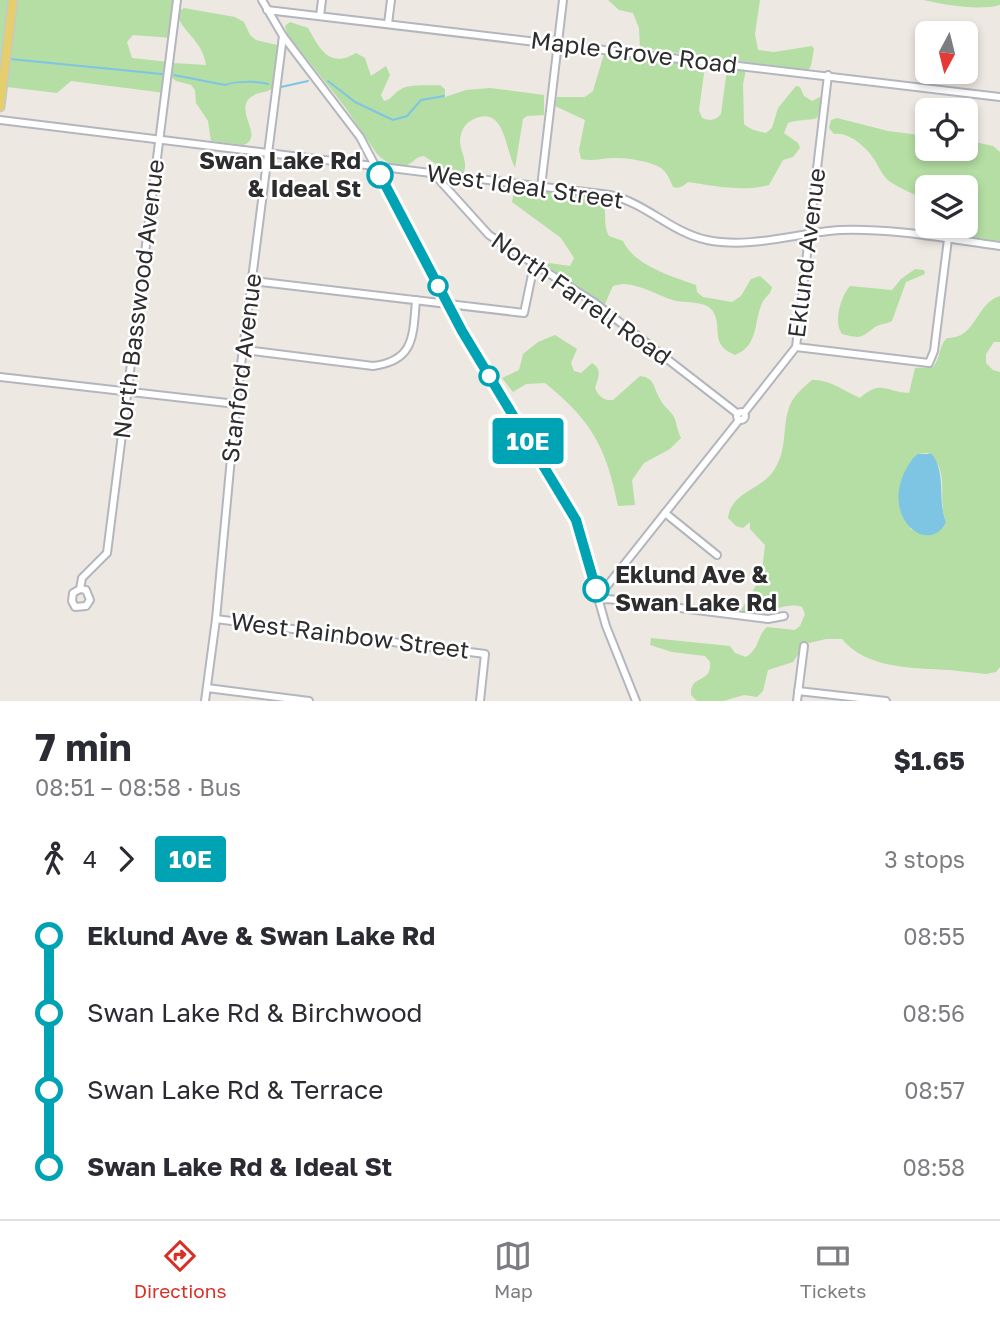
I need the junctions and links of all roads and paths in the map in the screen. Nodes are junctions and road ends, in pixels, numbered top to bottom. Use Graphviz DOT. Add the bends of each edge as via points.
graph roads {
  1 [pos="13,0"];
  2 [pos="177,0"];
  3 [pos="262,0"];
  4 [pos="322,0"];
  5 [pos="391,0"];
  6 [pos="563,0"];
  7 [pos="267,10"];
  8 [pos="320,16"];
  9 [pos="388,24"];
  10 [pos="283,36"];
  11 [pos="558,44"];
  12 [pos="828,75"];
  13 [pos="1000,97"];
  14 [pos="0,107"];
  15 [pos="0,120"];
  16 [pos="159,140"];
  17 [pos="267,153"];
  18 [pos="377,167"];
  19 [pos="433,173"];
  20 [pos="541,187"];
  21 [pos="810,234"];
  22 [pos="948,239"];
  23 [pos="1000,246"];
  24 [pos="534,265"];
  25 [pos="253,281"];
  26 [pos="416,300"];
  27 [pos="448,305"];
  28 [pos="796,347"];
  29 [pos="245,350"];
  30 [pos="0,377"];
  31 [pos="127,393"];
  32 [pos="236,404"];
  33 [pos="740,416"];
  34 [pos="665,513"];
  35 [pos="717,555"];
  36 [pos="80,589"];
  37 [pos="596,589"];
  38 [pos="598,600"];
  39 [pos="784,616"];
  40 [pos="216,619"];
  41 [pos="804,646"];
  42 [pos="207,688"];
  43 [pos="798,691"];
  44 [pos="205,701"];
  45 [pos="310,701"];
  46 [pos="480,701"];
  47 [pos="636,701"];
  48 [pos="797,701"];
  49 [pos="886,701"];
  1 -- 14 [label="main road"];
  2 -- 16 [label="street, North Basswood Avenue"];
  3 -- 7 [label="street"];
  4 -- 8 [label="street"];
  5 -- 9 [label="street"];
  6 -- 11 [label="street"];
  7 -- 8 [label="street, Maple Grove Road"];
  7 -- 10 [label="street"];
  8 -- 9 [label="street, Maple Grove Road"];
  9 -- 11 [label="street, Maple Grove Road"];
  10 -- 17 [label="street, Stanford Avenue"];
  10 -- 18 [label="street" via="353,127"];
  11 -- 12 [label="street, Maple Grove Road"];
  11 -- 20 [label="street"];
  12 -- 13 [label="street, Maple Grove Road"];
  12 -- 21 [label="street, Eklund Avenue"];
  15 -- 16 [label="street, West Ideal Street"];
  16 -- 17 [label="street, West Ideal Street"];
  16 -- 31 [label="street, North Basswood Avenue"];
  17 -- 18 [label="street, West Ideal Street"];
  17 -- 25 [label="street, Stanford Avenue"];
  18 -- 19 [label="street, West Ideal Street"];
  18 -- 27 [label="street"];
  19 -- 20 [label="street, West Ideal Street"];
  19 -- 24 [label="street, North Farrell Road" via="489,235"];
  20 -- 21 [label="street, West Ideal Street" via="627,200 708,240 747,242"];
  21 -- 22 [label="street, West Ideal Street" via="856,230"];
  21 -- 28 [label="street, Eklund Avenue"];
  22 -- 23 [label="street, West Ideal Street"];
  22 -- 28 [label="street" via="930,362"];
  24 -- 27 [label="street" via="524,313"];
  24 -- 33 [label="street, North Farrell Road" via="606,311"];
  25 -- 26 [label="street"];
  25 -- 29 [label="street, Stanford Avenue"];
  26 -- 27 [label="street"];
  26 -- 29 [label="street" via="412,340 403,355 386,364"];
  27 -- 37 [label="street" via="576,520"];
  28 -- 33 [label="street, Eklund Avenue"];
  29 -- 32 [label="street, Stanford Avenue"];
  30 -- 31 [label="street"];
  31 -- 32 [label="street"];
  31 -- 36 [label="street, North Basswood Avenue" via="107,553 82,578"];
  32 -- 40 [label="street, Stanford Avenue"];
  33 -- 34 [label="street, Eklund Avenue"];
  34 -- 35 [label="street"];
  34 -- 37 [label="street, Eklund Avenue" via="607,586"];
  37 -- 38 [label="street"];
  38 -- 39 [label="street" via="768,619"];
  38 -- 47 [label="street"];
  40 -- 42 [label="street, Stanford Avenue"];
  40 -- 46 [label="street, West Rainbow Street" via="485,654"];
  41 -- 43 [label="street"];
  42 -- 44 [label="street, Stanford Avenue"];
  42 -- 45 [label="street"];
  43 -- 48 [label="street"];
  43 -- 49 [label="street"];
}
